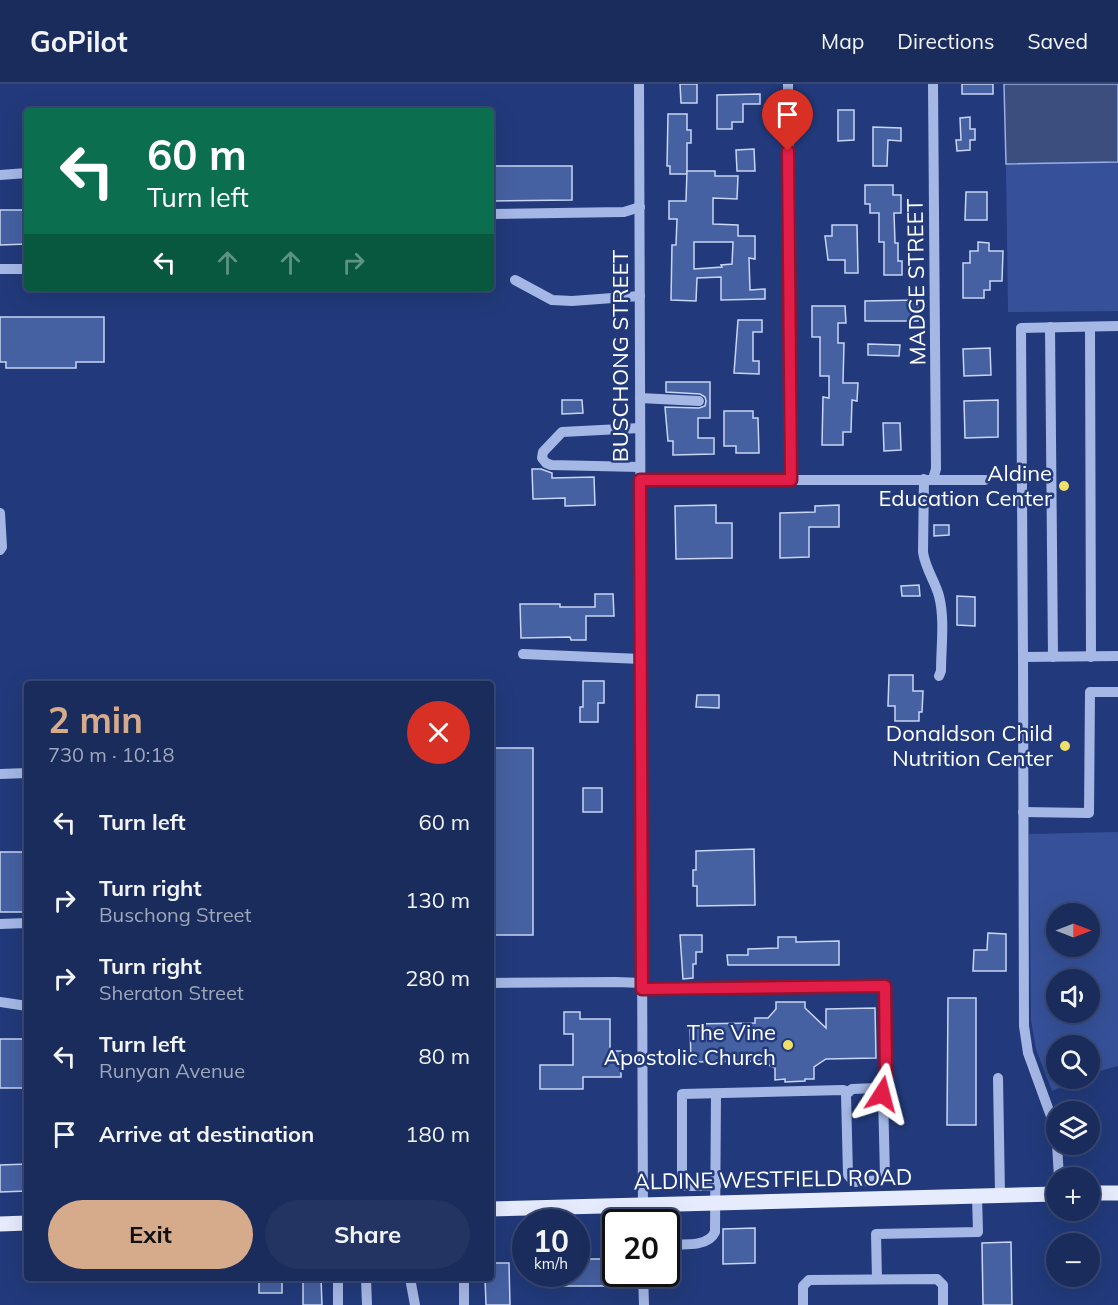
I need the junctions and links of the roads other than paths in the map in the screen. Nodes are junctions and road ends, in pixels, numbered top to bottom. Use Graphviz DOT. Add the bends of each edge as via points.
graph roads {
  1 [pos="639,84"];
  2 [pos="788,84"];
  3 [pos="933,84"];
  4 [pos="24,173"];
  5 [pos="0,176"];
  6 [pos="639,207"];
  7 [pos="494,214"];
  8 [pos="0,269"];
  9 [pos="24,269"];
  10 [pos="515,280"];
  11 [pos="640,296"];
  12 [pos="1118,326"];
  13 [pos="1050,327"];
  14 [pos="1090,327"];
  15 [pos="640,399"];
  16 [pos="699,401"];
  17 [pos="640,428"];
  18 [pos="640,467"];
  19 [pos="928,479"];
  20 [pos="640,480"];
  21 [pos="791,480"];
  22 [pos="985,480"];
  23 [pos="0,513"];
  24 [pos="0,550"];
  25 [pos="523,654"];
  26 [pos="1118,656"];
  27 [pos="1023,657"];
  28 [pos="1053,657"];
  29 [pos="1091,657"];
  30 [pos="641,659"];
  31 [pos="939,676"];
  32 [pos="1118,692"];
  33 [pos="24,773"];
  34 [pos="0,774"];
  35 [pos="1023,812"];
  36 [pos="24,922"];
  37 [pos="0,924"];
  38 [pos="494,982"];
  39 [pos="642,986"];
  40 [pos="0,1002"];
  41 [pos="24,1006"];
  42 [pos="998,1078"];
  43 [pos="849,1092"];
  44 [pos="716,1094"];
  45 [pos="882,1094"];
  46 [pos="1046,1102"];
  47 [pos="867,1183"];
  48 [pos="716,1186"];
  49 [pos="1118,1192"];
  50 [pos="1100,1193"];
  51 [pos="1046,1194"];
  52 [pos="977,1196"];
  53 [pos="1000,1196"];
  54 [pos="868,1199"];
  55 [pos="716,1203"];
  56 [pos="642,1204"];
  57 [pos="494,1209"];
  58 [pos="642,1209"];
  59 [pos="24,1223"];
  60 [pos="0,1224"];
  61 [pos="680,1243"];
  62 [pos="877,1279"];
  63 [pos="338,1281"];
  64 [pos="366,1281"];
  65 [pos="411,1281"];
  66 [pos="464,1281"];
  67 [pos="643,1287"];
  68 [pos="338,1305"];
  69 [pos="367,1305"];
  70 [pos="416,1305"];
  71 [pos="464,1305"];
  72 [pos="644,1305"];
  73 [pos="803,1305"];
  74 [pos="943,1305"];
  1 -- 6 [label="street, BUSCHONG STREET"];
  2 -- 21 [label="street"];
  3 -- 19 [label="street, MADGE STREET" via="936,469"];
  4 -- 5 [label="street"];
  6 -- 7 [label="street" via="624,212"];
  6 -- 11 [label="street, BUSCHONG STREET"];
  8 -- 9 [label="street"];
  10 -- 11 [label="street" via="552,300"];
  11 -- 15 [label="street, BUSCHONG STREET"];
  12 -- 14 [label="street"];
  13 -- 14 [label="street"];
  13 -- 27 [label="street" via="1021,328"];
  13 -- 28 [label="street"];
  14 -- 29 [label="street"];
  15 -- 16 [label="street"];
  15 -- 17 [label="street, BUSCHONG STREET"];
  17 -- 18 [label="street, BUSCHONG STREET"];
  17 -- 18 [label="street" via="562,432 542,458 551,465"];
  18 -- 20 [label="street, BUSCHONG STREET"];
  19 -- 21 [label="street"];
  19 -- 22 [label="street"];
  19 -- 31 [label="street, MADGE STREET" via="923,552 941,605"];
  20 -- 21 [label="street"];
  20 -- 30 [label="street, BUSCHONG STREET"];
  23 -- 24 [label="street"];
  25 -- 30 [label="street"];
  26 -- 29 [label="street"];
  27 -- 28 [label="street"];
  27 -- 35 [label="street"];
  28 -- 29 [label="street"];
  30 -- 39 [label="street, BUSCHONG STREET"];
  32 -- 35 [label="street" via="1090,692 1089,813"];
  33 -- 34 [label="street"];
  35 -- 46 [label="street" via="1024,1026 1028,1053"];
  36 -- 37 [label="street"];
  38 -- 39 [label="street" via="616,982"];
  39 -- 45 [label="street" via="885,986 886,1078"];
  39 -- 56 [label="street, BUSCHONG STREET"];
  40 -- 41 [label="street"];
  42 -- 53 [label="street"];
  43 -- 44 [label="street"];
  43 -- 45 [label="street" via="878,1089"];
  43 -- 47 [label="street" via="848,1175 854,1182"];
  44 -- 48 [label="street"];
  44 -- 48 [label="street" via="682,1094 682,1186"];
  45 -- 47 [label="street" via="885,1176"];
  47 -- 54 [label="street"];
  48 -- 55 [label="street"];
  49 -- 50 [label="main road"];
  51 -- 53 [label="main road, ALDINE WESTFIELD ROAD"];
  52 -- 53 [label="main road, ALDINE WESTFIELD ROAD"];
  52 -- 54 [label="main road, ALDINE WESTFIELD ROAD"];
  52 -- 62 [label="street" via="978,1232 876,1234"];
  54 -- 55 [label="main road, ALDINE WESTFIELD ROAD"];
  55 -- 56 [label="main road, ALDINE WESTFIELD ROAD"];
  55 -- 61 [label="street" via="712,1238"];
  56 -- 57 [label="main road, ALDINE WESTFIELD ROAD"];
  56 -- 58 [label="street, BUSCHONG STREET"];
  59 -- 60 [label="main road"];
  62 -- 73 [label="street" via="809,1280 803,1286"];
  62 -- 74 [label="street" via="937,1279 943,1284"];
  63 -- 68 [label="street"];
  64 -- 69 [label="street"];
  65 -- 70 [label="street"];
  66 -- 71 [label="street"];
  67 -- 72 [label="street"];
}
